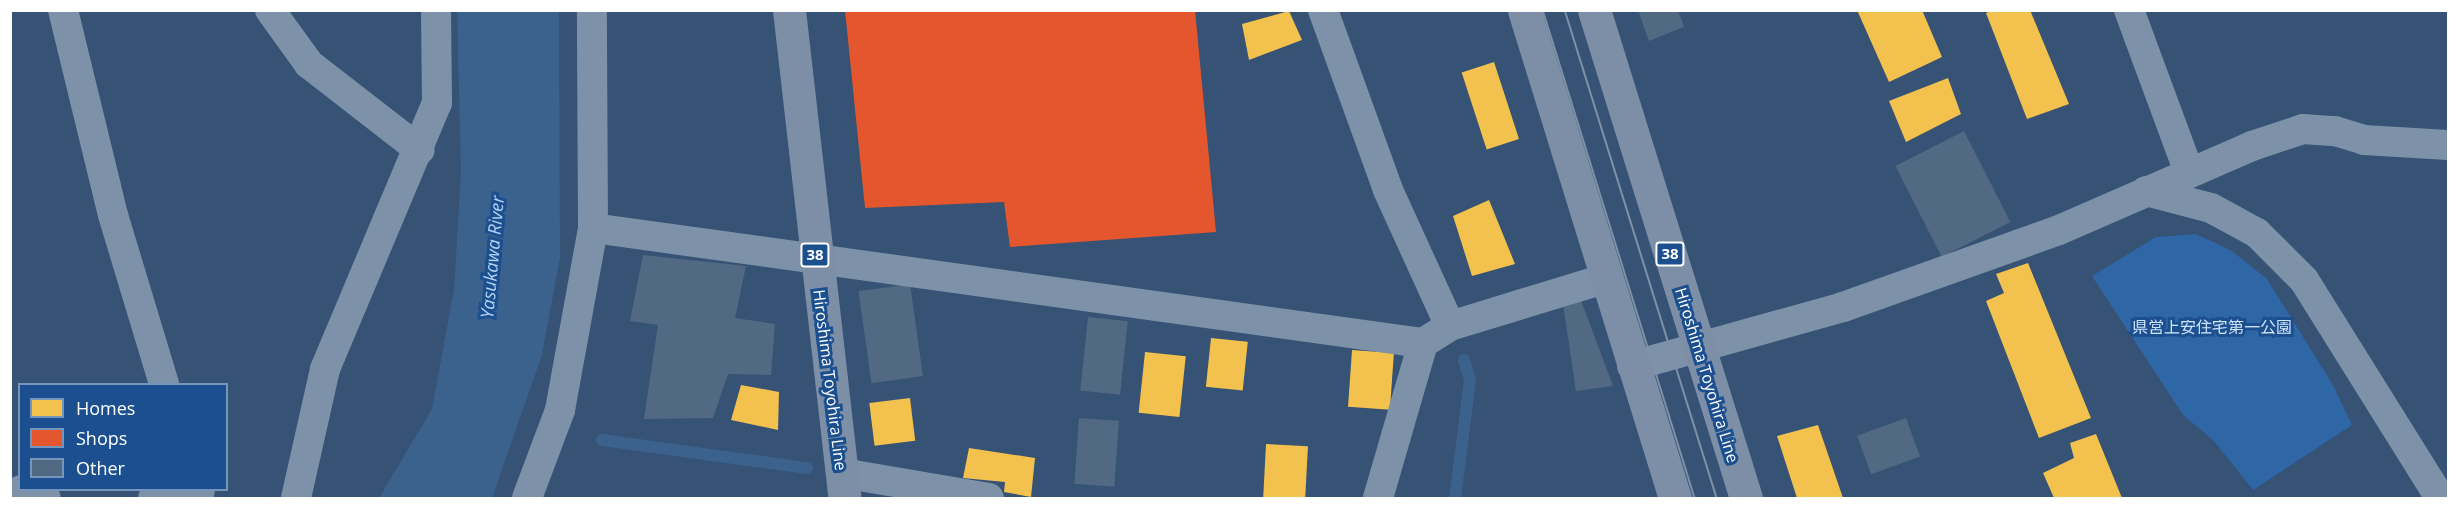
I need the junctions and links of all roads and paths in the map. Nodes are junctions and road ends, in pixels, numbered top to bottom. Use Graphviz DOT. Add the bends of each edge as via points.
graph roads {
  1 [pos="63,10"];
  2 [pos="270,10"];
  3 [pos="436,10"];
  4 [pos="592,10"];
  5 [pos="789,10"];
  6 [pos="1323,10"];
  7 [pos="1524,10"];
  8 [pos="1594,10"];
  9 [pos="2129,10"];
  10 [pos="2448,145"];
  11 [pos="420,150"];
  12 [pos="2189,172"];
  13 [pos="2146,191"];
  14 [pos="593,228"];
  15 [pos="816,261"];
  16 [pos="1607,278"];
  17 [pos="1450,326"];
  18 [pos="1423,343"];
  19 [pos="1699,348"];
  20 [pos="1632,366"];
  21 [pos="164,383"];
  22 [pos="844,486"];
  23 [pos="26,491"];
  24 [pos="202,493"];
  25 [pos="46,498"];
  26 [pos="153,498"];
  27 [pos="296,498"];
  28 [pos="527,498"];
  29 [pos="988,498"];
  30 [pos="1378,498"];
  31 [pos="1675,498"];
  32 [pos="1746,498"];
  33 [pos="2440,498"];
  1 -- 21 [label="street" via="113,215"];
  2 -- 11 [label="street" via="309,64"];
  3 -- 11 [label="street" via="437,103"];
  4 -- 14 [label="street"];
  5 -- 15 [label="main road, Hiroshima Toyohira Line / 38"];
  6 -- 17 [label="street" via="1388,190"];
  7 -- 16 [label="main road"];
  8 -- 19 [label="main road, Hiroshima Toyohira Line / 38"];
  9 -- 12 [label="street"];
  10 -- 12 [label="street" via="2364,140 2335,131 2303,129"];
  11 -- 27 [label="street" via="325,369"];
  12 -- 13 [label="street"];
  13 -- 19 [label="street" via="2059,231 1843,307"];
  13 -- 33 [label="street" via="2211,208 2257,233 2304,280"];
  14 -- 15 [label="street" via="802,255"];
  14 -- 28 [label="street" via="560,410"];
  15 -- 18 [label="street"];
  15 -- 22 [label="main road, Hiroshima Toyohira Line / 38"];
  16 -- 17 [label="street"];
  16 -- 20 [label="main road"];
  17 -- 18 [label="street"];
  18 -- 30 [label="street"];
  19 -- 20 [label="street"];
  19 -- 32 [label="main road, Hiroshima Toyohira Line / 38"];
  20 -- 31 [label="main road"];
  22 -- 29 [label="street"];
  23 -- 25 [label="street"];
  24 -- 26 [label="street"];
}
